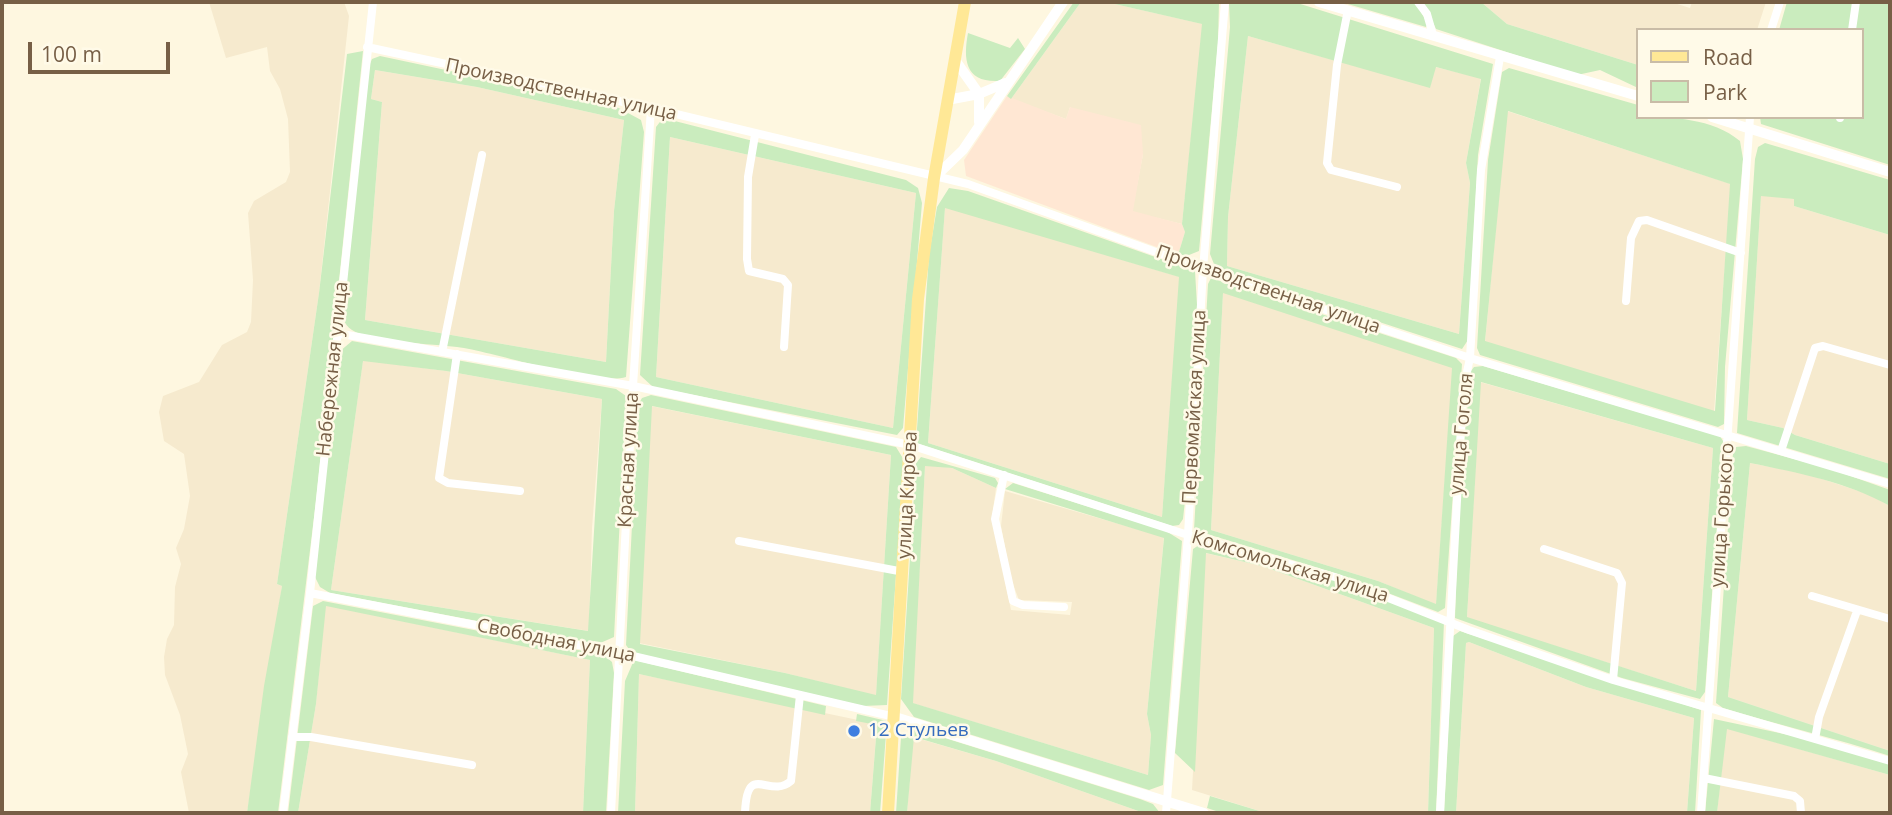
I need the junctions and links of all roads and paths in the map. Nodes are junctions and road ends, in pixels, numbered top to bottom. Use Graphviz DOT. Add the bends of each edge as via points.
graph roads {
  1 [pos="373,2"];
  2 [pos="965,2"];
  3 [pos="1063,2"];
  4 [pos="1225,2"];
  5 [pos="1319,2"];
  6 [pos="1418,2"];
  7 [pos="1780,2"];
  8 [pos="1856,2"];
  9 [pos="1349,10"];
  10 [pos="1772,28"];
  11 [pos="1852,28"];
  12 [pos="1433,35"];
  13 [pos="367,47"];
  14 [pos="1500,57"];
  15 [pos="955,61"];
  16 [pos="1005,83"];
  17 [pos="979,93"];
  18 [pos="1636,95"];
  19 [pos="947,100"];
  20 [pos="651,108"];
  21 [pos="1727,119"];
  22 [pos="1749,122"];
  23 [pos="979,125"];
  24 [pos="755,135"];
  25 [pos="940,145"];
  26 [pos="963,150"];
  27 [pos="482,155"];
  28 [pos="1890,172"];
  29 [pos="934,178"];
  30 [pos="1397,187"];
  31 [pos="1741,253"];
  32 [pos="1203,269"];
  33 [pos="1626,301"];
  34 [pos="336,332"];
  35 [pos="784,347"];
  36 [pos="442,352"];
  37 [pos="457,354"];
  38 [pos="1470,358"];
  39 [pos="1890,366"];
  40 [pos="633,386"];
  41 [pos="1729,436"];
  42 [pos="910,446"];
  43 [pos="1781,451"];
  44 [pos="1004,475"];
  45 [pos="1890,484"];
  46 [pos="520,491"];
  47 [pos="1188,535"];
  48 [pos="739,541"];
  49 [pos="1544,548"];
  50 [pos="904,572"];
  51 [pos="310,593"];
  52 [pos="1812,596"];
  53 [pos="1064,607"];
  54 [pos="1857,611"];
  55 [pos="1890,619"];
  56 [pos="1449,620"];
  57 [pos="620,653"];
  58 [pos="1613,680"];
  59 [pos="800,695"];
  60 [pos="1709,706"];
  61 [pos="895,717"];
  62 [pos="292,737"];
  63 [pos="1815,739"];
  64 [pos="1890,761"];
  65 [pos="472,765"];
  66 [pos="1704,778"];
  67 [pos="1167,807"];
  68 [pos="283,813"];
  69 [pos="611,813"];
  70 [pos="745,813"];
  71 [pos="888,813"];
  72 [pos="1204,813"];
  73 [pos="1440,813"];
  74 [pos="1701,813"];
  75 [pos="1801,813"];
  1 -- 13 [label="street, Набережная улица"];
  2 -- 15 [label="main road, улица Кирова"];
  3 -- 16 [label="street"];
  4 -- 32 [label="street, Первомайская улица"];
  5 -- 9 [label="street"];
  6 -- 12 [label="street"];
  7 -- 10 [label="street"];
  8 -- 11 [label="street"];
  9 -- 12 [label="street"];
  9 -- 30 [label="street" via="1337,65 1327,163 1331,170"];
  12 -- 14 [label="street"];
  13 -- 20 [label="street, Производственная улица"];
  13 -- 34 [label="street, Набережная улица"];
  14 -- 18 [label="street"];
  14 -- 38 [label="street, улица Гоголя" via="1482,170"];
  15 -- 17 [label="street"];
  15 -- 19 [label="main road, улица Кирова"];
  16 -- 17 [label="street"];
  16 -- 23 [label="street"];
  17 -- 19 [label="street"];
  17 -- 23 [label="street"];
  19 -- 25 [label="main road, улица Кирова"];
  20 -- 24 [label="street, Производственная улица"];
  20 -- 40 [label="street, Красная улица"];
  21 -- 22 [label="street"];
  22 -- 28 [label="street"];
  22 -- 31 [label="street, улица Горького"];
  23 -- 26 [label="street"];
  24 -- 29 [label="street, Производственная улица"];
  24 -- 35 [label="street" via="748,177 747,259 750,271 783,279 788,285"];
  25 -- 26 [label="street" via="953,152"];
  25 -- 29 [label="main road, улица Кирова"];
  26 -- 29 [label="street"];
  27 -- 36 [label="street"];
  29 -- 32 [label="street, Производственная улица" via="968,184"];
  29 -- 42 [label="main road, улица Кирова" via="918,299"];
  31 -- 33 [label="street" via="1639,221 1631,238"];
  31 -- 41 [label="street, улица Горького"];
  32 -- 38 [label="street, Производственная улица"];
  32 -- 47 [label="street, Первомайская улица"];
  34 -- 36 [label="street, Комсомольская улица"];
  34 -- 51 [label="street, Набережная улица"];
  36 -- 37 [label="street, Комсомольская улица"];
  37 -- 40 [label="street, Комсомольская улица"];
  37 -- 46 [label="street" via="439,478 448,483"];
  38 -- 41 [label="street, Производственная улица"];
  38 -- 56 [label="street, улица Гоголя" via="1463,390"];
  39 -- 43 [label="street" via="1824,346 1815,348"];
  40 -- 42 [label="street, Комсомольская улица"];
  40 -- 57 [label="street, Красная улица"];
  41 -- 43 [label="street, Производственная улица"];
  41 -- 60 [label="street, улица Горького"];
  42 -- 44 [label="street, Комсомольская улица"];
  42 -- 50 [label="main road, улица Кирова"];
  43 -- 45 [label="street, Производственная улица"];
  44 -- 47 [label="street, Комсомольская улица"];
  44 -- 53 [label="street" via="995,519 1013,601"];
  47 -- 56 [label="street, Комсомольская улица" via="1338,578"];
  47 -- 67 [label="street, Первомайская улица"];
  48 -- 50 [label="street"];
  49 -- 58 [label="street" via="1617,573 1622,583"];
  50 -- 61 [label="main road, улица Кирова"];
  51 -- 57 [label="street, Свободная улица"];
  51 -- 62 [label="street, Набережная улица"];
  52 -- 54 [label="street"];
  54 -- 55 [label="street"];
  54 -- 63 [label="street"];
  56 -- 58 [label="street, Комсомольская улица"];
  56 -- 73 [label="street, улица Гоголя"];
  57 -- 59 [label="street, Свободная улица"];
  57 -- 69 [label="street, Красная улица"];
  58 -- 60 [label="street, Комсомольская улица"];
  59 -- 61 [label="street, Свободная улица"];
  59 -- 70 [label="street" via="791,781 780,787 750,786"];
  60 -- 63 [label="street, Комсомольская улица" via="1725,715"];
  60 -- 66 [label="street, улица Горького"];
  61 -- 67 [label="street, Свободная улица"];
  61 -- 71 [label="main road, улица Кирова"];
  62 -- 65 [label="street"];
  62 -- 68 [label="street, Набережная улица"];
  63 -- 64 [label="street, Комсомольская улица"];
  66 -- 74 [label="street, улица Горького"];
  66 -- 75 [label="street" via="1794,796 1800,801"];
  67 -- 72 [label="street, Свободная улица"];
}
